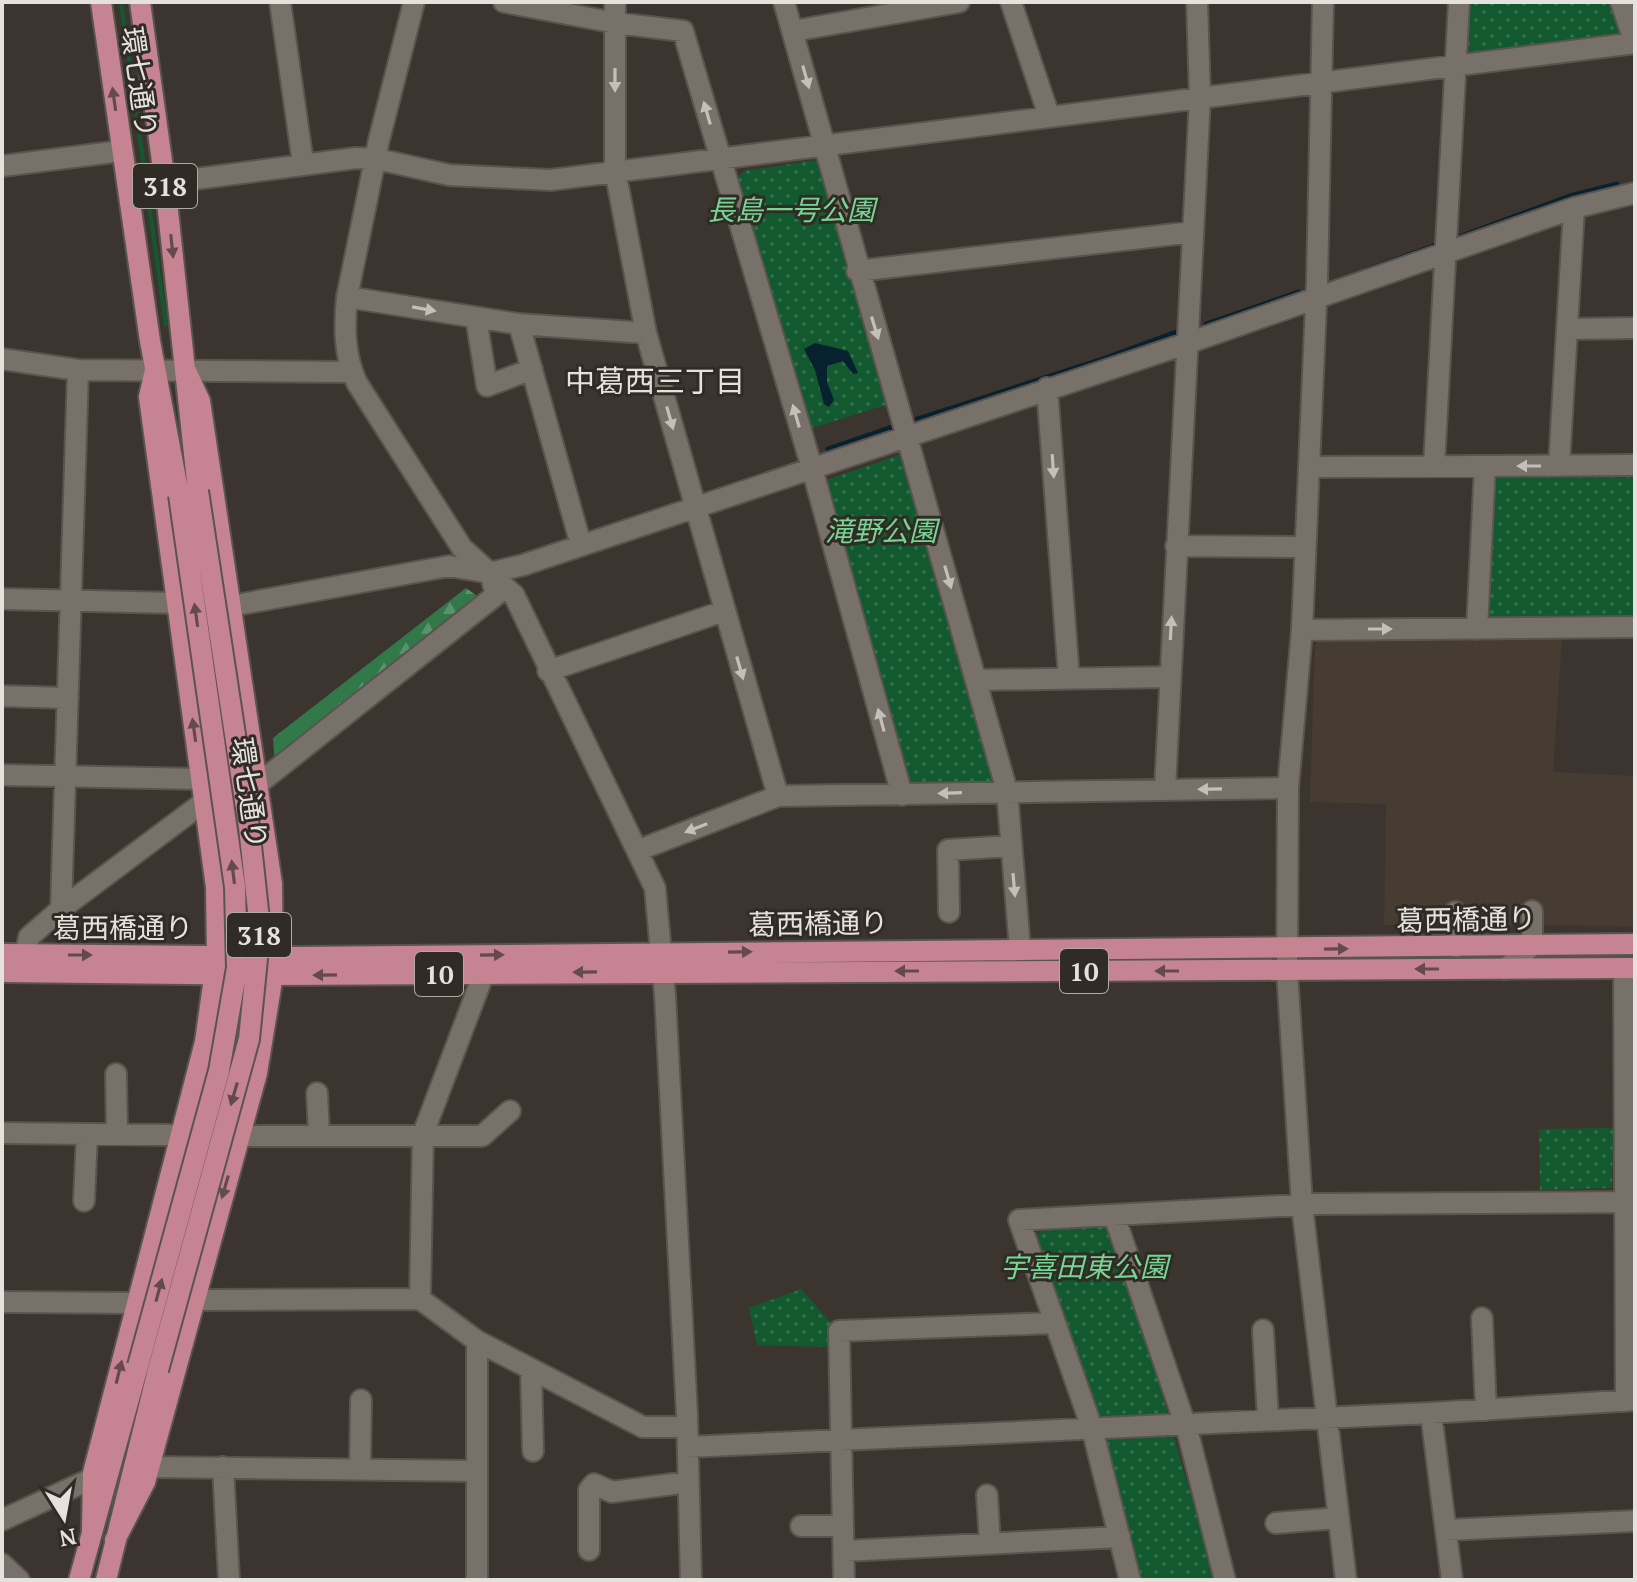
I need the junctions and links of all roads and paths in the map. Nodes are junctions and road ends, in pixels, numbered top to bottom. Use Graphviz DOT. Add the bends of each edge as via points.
graph roads {
  1 [pos="101,2"];
  2 [pos="140,2"];
  3 [pos="280,2"];
  4 [pos="414,2"];
  5 [pos="504,2"];
  6 [pos="615,2"];
  7 [pos="784,2"];
  8 [pos="959,2"];
  9 [pos="1011,2"];
  10 [pos="1197,2"];
  11 [pos="1323,2"];
  12 [pos="1459,2"];
  13 [pos="1621,2"];
  14 [pos="616,23"];
  15 [pos="793,31"];
  16 [pos="1635,43"];
  17 [pos="1455,65"];
  18 [pos="1323,83"];
  19 [pos="1200,97"];
  20 [pos="1049,116"];
  21 [pos="824,146"];
  22 [pos="121,151"];
  23 [pos="720,158"];
  24 [pos="377,159"];
  25 [pos="303,163"];
  26 [pos="2,166"];
  27 [pos="615,170"];
  28 [pos="165,183"];
  29 [pos="1635,193"];
  30 [pos="1574,208"];
  31 [pos="1193,232"];
  32 [pos="1443,253"];
  33 [pos="857,271"];
  34 [pos="347,297"];
  35 [pos="1316,298"];
  36 [pos="476,318"];
  37 [pos="519,324"];
  38 [pos="1635,328"];
  39 [pos="1567,329"];
  40 [pos="646,333"];
  41 [pos="1188,343"];
  42 [pos="2,359"];
  43 [pos="532,369"];
  44 [pos="78,370"];
  45 [pos="155,370"];
  46 [pos="186,371"];
  47 [pos="352,372"];
  48 [pos="1047,388"];
  49 [pos="907,437"];
  50 [pos="1635,465"];
  51 [pos="1434,466"];
  52 [pos="1485,466"];
  53 [pos="1559,466"];
  54 [pos="1309,467"];
  55 [pos="812,468"];
  56 [pos="188,493"];
  57 [pos="695,507"];
  58 [pos="581,545"];
  59 [pos="1176,546"];
  60 [pos="1305,547"];
  61 [pos="490,573"];
  62 [pos="2,599"];
  63 [pos="71,600"];
  64 [pos="176,603"];
  65 [pos="231,606"];
  66 [pos="724,611"];
  67 [pos="1635,627"];
  68 [pos="1477,629"];
  69 [pos="1302,630"];
  70 [pos="548,671"];
  71 [pos="1169,677"];
  72 [pos="1069,678"];
  73 [pos="977,680"];
  74 [pos="2,696"];
  75 [pos="68,698"];
  76 [pos="2,775"];
  77 [pos="66,776"];
  78 [pos="201,779"];
  79 [pos="258,784"];
  80 [pos="1288,788"];
  81 [pos="1165,789"];
  82 [pos="1007,791"];
  83 [pos="902,795"];
  84 [pos="778,796"];
  85 [pos="204,802"];
  86 [pos="1011,846"];
  87 [pos="639,850"];
  88 [pos="61,909"];
  89 [pos="1532,911"];
  90 [pos="949,912"];
  91 [pos="1455,912"];
  92 [pos="1635,944"];
  93 [pos="1532,946"];
  94 [pos="1456,947"];
  95 [pos="1020,949"];
  96 [pos="1288,949"];
  97 [pos="2,954"];
  98 [pos="25,955"];
  99 [pos="663,962"];
  100 [pos="216,965"];
  101 [pos="274,966"];
  102 [pos="1630,968"];
  103 [pos="1505,969"];
  104 [pos="1287,971"];
  105 [pos="2,972"];
  106 [pos="484,973"];
  107 [pos="116,1074"];
  108 [pos="317,1093"];
  109 [pos="510,1111"];
  110 [pos="2,1133"];
  111 [pos="87,1134"];
  112 [pos="117,1134"];
  113 [pos="423,1134"];
  114 [pos="181,1135"];
  115 [pos="319,1135"];
  116 [pos="240,1136"];
  117 [pos="84,1201"];
  118 [pos="1630,1202"];
  119 [pos="1302,1205"];
  120 [pos="1114,1215"];
  121 [pos="420,1299"];
  122 [pos="193,1300"];
  123 [pos="2,1302"];
  124 [pos="137,1303"];
  125 [pos="1482,1318"];
  126 [pos="1053,1323"];
  127 [pos="1263,1330"];
  128 [pos="477,1341"];
  129 [pos="148,1368"];
  130 [pos="531,1369"];
  131 [pos="361,1400"];
  132 [pos="1630,1401"];
  133 [pos="1486,1410"];
  134 [pos="1431,1413"];
  135 [pos="1326,1417"];
  136 [pos="1268,1419"];
  137 [pos="1185,1424"];
  138 [pos="1092,1428"];
  139 [pos="688,1437"];
  140 [pos="841,1440"];
  141 [pos="533,1451"];
  142 [pos="149,1467"];
  143 [pos="223,1467"];
  144 [pos="360,1469"];
  145 [pos="475,1471"];
  146 [pos="93,1478"];
  147 [pos="688,1482"];
  148 [pos="987,1495"];
  149 [pos="1338,1518"];
  150 [pos="2,1520"];
  151 [pos="1635,1521"];
  152 [pos="1276,1523"];
  153 [pos="801,1526"];
  154 [pos="843,1526"];
  155 [pos="1446,1530"];
  156 [pos="92,1531"];
  157 [pos="1120,1537"];
  158 [pos="115,1540"];
  159 [pos="990,1544"];
  160 [pos="589,1550"];
  161 [pos="844,1551"];
  162 [pos="2,1564"];
  163 [pos="19,1580"];
  164 [pos="79,1580"];
  165 [pos="106,1580"];
  166 [pos="229,1580"];
  167 [pos="477,1580"];
  168 [pos="691,1580"];
  169 [pos="844,1580"];
  170 [pos="1130,1580"];
  171 [pos="1225,1580"];
  172 [pos="1346,1580"];
  173 [pos="1452,1580"];
  22 -- 1 [label="main road, 環七通り / 318, one-way"];
  2 -- 28 [label="main road, 環七通り / 318"];
  3 -- 25 [label="street"];
  4 -- 24 [label="street"];
  5 -- 14 [label="street"];
  6 -- 14 [label="street"];
  7 -- 15 [label="street"];
  8 -- 15 [label="street"];
  9 -- 20 [label="street"];
  10 -- 19 [label="street"];
  11 -- 18 [label="street"];
  12 -- 17 [label="street"];
  13 -- 16 [label="street"];
  23 -- 14 [label="street, one-way" via="683,31"];
  14 -- 27 [label="street, one-way"];
  15 -- 21 [label="street, one-way"];
  16 -- 17 [label="street"];
  17 -- 18 [label="street"];
  17 -- 32 [label="street"];
  18 -- 19 [label="street"];
  18 -- 35 [label="street"];
  19 -- 20 [label="street"];
  19 -- 31 [label="street"];
  20 -- 21 [label="street"];
  21 -- 23 [label="street"];
  21 -- 33 [label="street"];
  22 -- 26 [label="street"];
  22 -- 45 [label="main road, 環七通り / 318"];
  23 -- 27 [label="street"];
  55 -- 23 [label="street, one-way"];
  24 -- 25 [label="street"];
  24 -- 27 [label="street" via="449,175 536,179"];
  24 -- 34 [label="street"];
  25 -- 28 [label="street"];
  27 -- 40 [label="street"];
  28 -- 46 [label="main road, 環七通り / 318, one-way"];
  29 -- 30 [label="street"];
  30 -- 32 [label="street"];
  30 -- 39 [label="street"];
  31 -- 33 [label="street"];
  31 -- 41 [label="street"];
  32 -- 35 [label="street"];
  32 -- 51 [label="street"];
  33 -- 49 [label="street, one-way"];
  34 -- 36 [label="street, one-way"];
  34 -- 47 [label="street" via="344,322"];
  35 -- 41 [label="street"];
  35 -- 54 [label="street"];
  36 -- 37 [label="street"];
  36 -- 43 [label="street" via="487,386"];
  37 -- 40 [label="street"];
  37 -- 43 [label="street"];
  38 -- 39 [label="street"];
  39 -- 53 [label="street"];
  40 -- 57 [label="street, one-way"];
  41 -- 48 [label="street"];
  41 -- 59 [label="street"];
  42 -- 44 [label="street"];
  43 -- 58 [label="street"];
  44 -- 45 [label="street"];
  44 -- 63 [label="street"];
  45 -- 46 [label="street"];
  45 -- 56 [label="main road, 環七通り / 318"];
  45 -- 64 [label="main road, 318" via="149,397"];
  46 -- 47 [label="street"];
  46 -- 56 [label="main road, 環七通り / 318"];
  46 -- 65 [label="main road" via="200,401"];
  47 -- 61 [label="street" via="462,548"];
  48 -- 49 [label="street"];
  48 -- 72 [label="street, one-way"];
  49 -- 55 [label="street"];
  49 -- 73 [label="street, one-way"];
  50 -- 53 [label="street"];
  51 -- 52 [label="street"];
  51 -- 54 [label="street"];
  53 -- 52 [label="street, one-way"];
  52 -- 68 [label="street"];
  54 -- 60 [label="street"];
  55 -- 57 [label="street"];
  83 -- 55 [label="street, one-way"];
  56 -- 129 [label="main road, 環七通り / 318, bridge" via="233,872 237,968 219,1071"];
  57 -- 58 [label="street"];
  57 -- 66 [label="street"];
  58 -- 61 [label="street"];
  59 -- 60 [label="street"];
  71 -- 59 [label="street, one-way"];
  60 -- 69 [label="street"];
  61 -- 65 [label="street" via="449,566"];
  61 -- 70 [label="street" via="514,595"];
  61 -- 79 [label="street" via="496,595"];
  62 -- 63 [label="street"];
  63 -- 64 [label="street"];
  63 -- 75 [label="street"];
  78 -- 64 [label="main road, 318, one-way"];
  65 -- 79 [label="main road"];
  66 -- 70 [label="street"];
  66 -- 84 [label="street, one-way"];
  67 -- 68 [label="street"];
  69 -- 68 [label="street, one-way"];
  69 -- 80 [label="street"];
  70 -- 87 [label="street"];
  71 -- 72 [label="street"];
  71 -- 81 [label="street"];
  72 -- 73 [label="street"];
  73 -- 82 [label="street"];
  74 -- 75 [label="street"];
  75 -- 77 [label="street"];
  76 -- 77 [label="street"];
  77 -- 78 [label="street"];
  77 -- 88 [label="street"];
  78 -- 85 [label="main road, 318"];
  79 -- 101 [label="main road" via="272,884"];
  80 -- 81 [label="street, one-way"];
  80 -- 96 [label="street"];
  81 -- 82 [label="street"];
  82 -- 83 [label="street, one-way"];
  82 -- 86 [label="street"];
  83 -- 84 [label="street"];
  84 -- 87 [label="street, one-way"];
  85 -- 88 [label="street"];
  85 -- 100 [label="main road, 318" via="216,887"];
  86 -- 90 [label="street" via="948,850"];
  86 -- 95 [label="street, one-way"];
  87 -- 99 [label="street" via="655,888"];
  88 -- 98 [label="street" via="29,937"];
  89 -- 93 [label="street"];
  91 -- 94 [label="street"];
  92 -- 93 [label="main road, 葛西橋通り / 10"];
  93 -- 94 [label="main road, 葛西橋通り / 10"];
  93 -- 103 [label="street"];
  96 -- 94 [label="main road, 葛西橋通り / 10, one-way"];
  95 -- 96 [label="main road, 葛西橋通り / 10"];
  99 -- 95 [label="main road, 葛西橋通り / 10, one-way"];
  96 -- 104 [label="street"];
  97 -- 98 [label="main road, 葛西橋通り / 10"];
  98 -- 100 [label="main road, 葛西橋通り / 10, one-way"];
  101 -- 99 [label="main road, 葛西橋通り / 10, one-way"];
  104 -- 99 [label="main road, 葛西橋通り / 10, one-way"];
  99 -- 106 [label="main road, 葛西橋通り / 10, one-way"];
  99 -- 139 [label="street"];
  100 -- 101 [label="main road, 葛西橋通り / 10"];
  100 -- 105 [label="main road, 葛西橋通り / 10"];
  100 -- 114 [label="main road, 318" via="205,1042"];
  106 -- 101 [label="main road, 葛西橋通り / 10, one-way"];
  101 -- 116 [label="main road, one-way" via="263,1044"];
  102 -- 103 [label="main road, 葛西橋通り / 10"];
  102 -- 118 [label="street"];
  103 -- 104 [label="main road, 葛西橋通り / 10, one-way"];
  104 -- 119 [label="street"];
  106 -- 113 [label="street"];
  107 -- 112 [label="street"];
  108 -- 115 [label="street"];
  109 -- 113 [label="street" via="482,1136"];
  110 -- 111 [label="street"];
  111 -- 112 [label="street"];
  111 -- 117 [label="street"];
  112 -- 114 [label="street"];
  113 -- 115 [label="street"];
  113 -- 121 [label="street"];
  114 -- 124 [label="main road, 318"];
  115 -- 116 [label="street"];
  116 -- 122 [label="main road, one-way"];
  118 -- 119 [label="street"];
  118 -- 132 [label="street"];
  119 -- 120 [label="street"];
  119 -- 135 [label="street"];
  120 -- 126 [label="street" via="1019,1220"];
  120 -- 137 [label="street"];
  121 -- 122 [label="street"];
  121 -- 128 [label="street"];
  122 -- 142 [label="main road"];
  123 -- 124 [label="street"];
  146 -- 124 [label="main road, 318, one-way"];
  125 -- 133 [label="street"];
  126 -- 138 [label="street"];
  126 -- 140 [label="street" via="839,1331"];
  127 -- 136 [label="street"];
  128 -- 130 [label="street"];
  128 -- 145 [label="street"];
  129 -- 156 [label="main road, 環七通り / 318"];
  129 -- 158 [label="main road, 環七通り / 318"];
  130 -- 139 [label="street" via="643,1427"];
  130 -- 141 [label="street"];
  131 -- 144 [label="street"];
  132 -- 133 [label="street"];
  133 -- 134 [label="street"];
  134 -- 135 [label="street"];
  134 -- 155 [label="street"];
  135 -- 136 [label="street"];
  135 -- 149 [label="street"];
  136 -- 137 [label="street"];
  137 -- 138 [label="street"];
  137 -- 171 [label="street"];
  138 -- 140 [label="street"];
  138 -- 157 [label="street"];
  139 -- 140 [label="street"];
  139 -- 147 [label="street"];
  140 -- 154 [label="street"];
  142 -- 143 [label="street"];
  142 -- 158 [label="main road"];
  143 -- 144 [label="street"];
  143 -- 166 [label="street"];
  144 -- 145 [label="street"];
  145 -- 167 [label="street"];
  146 -- 150 [label="street"];
  146 -- 156 [label="main road, 318"];
  147 -- 160 [label="street" via="612,1492 594,1484 589,1490"];
  147 -- 168 [label="street"];
  148 -- 159 [label="street"];
  149 -- 152 [label="street"];
  149 -- 172 [label="street"];
  151 -- 155 [label="street"];
  153 -- 154 [label="street"];
  154 -- 161 [label="street"];
  155 -- 173 [label="street"];
  156 -- 164 [label="main road, 環七通り / 318"];
  157 -- 159 [label="street"];
  157 -- 170 [label="street"];
  158 -- 165 [label="main road, 環七通り / 318"];
  159 -- 161 [label="street"];
  161 -- 169 [label="street"];
  162 -- 163 [label="street"];
}
